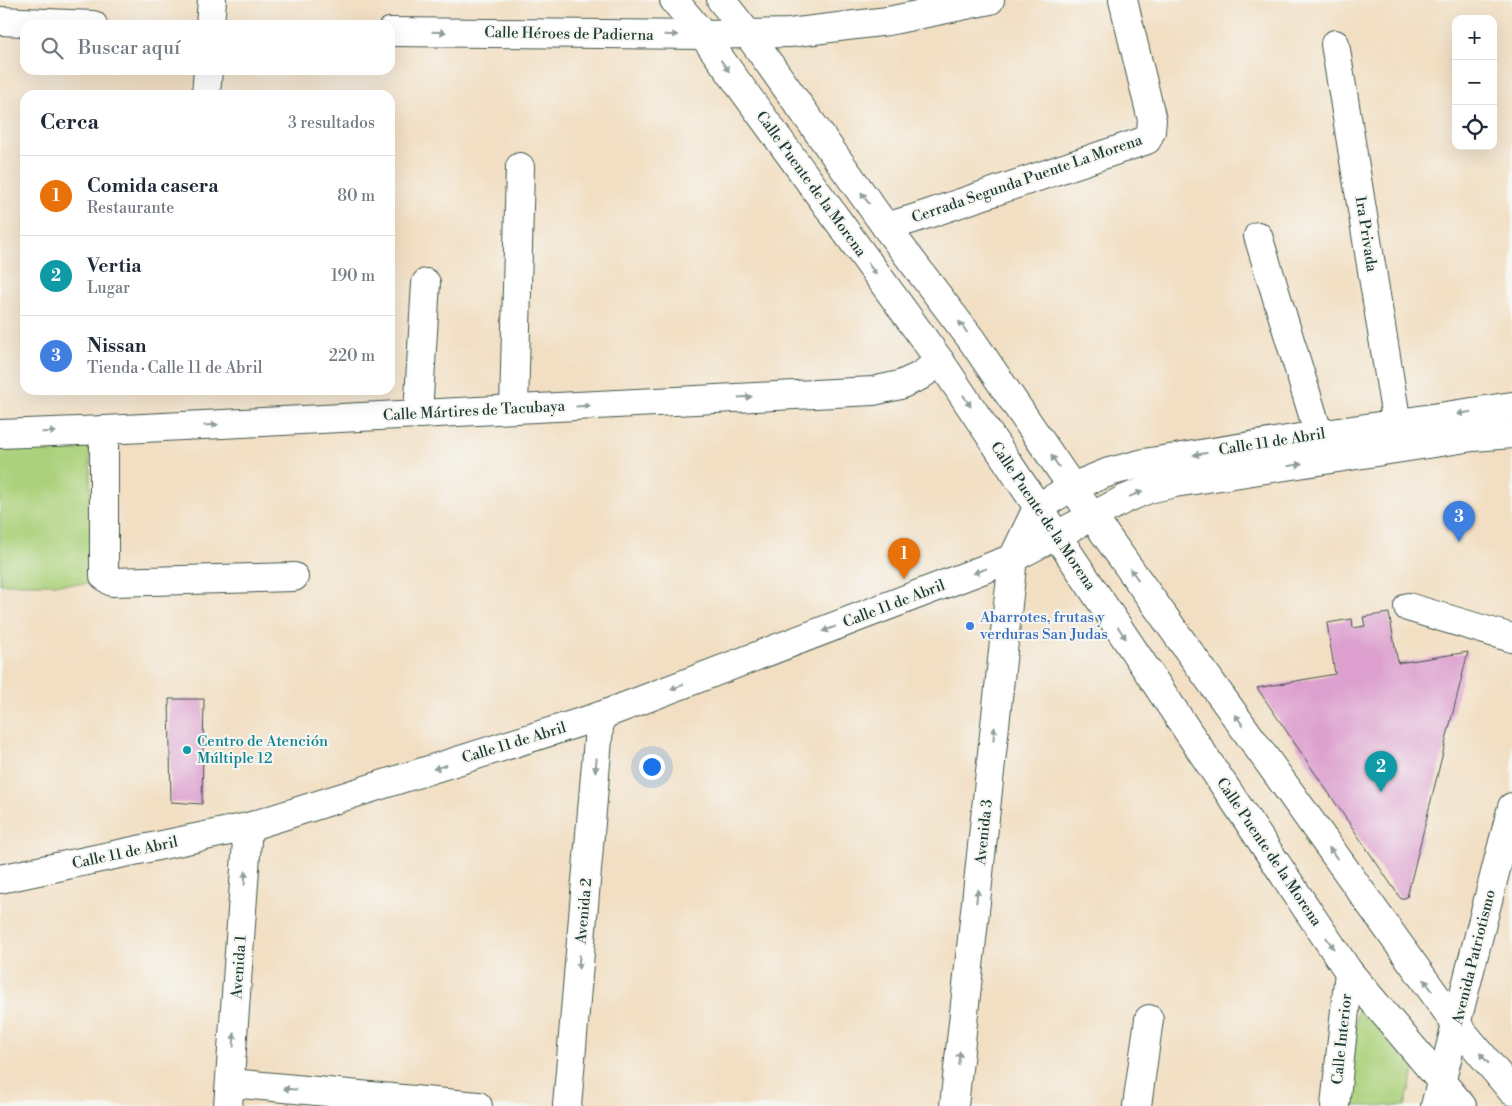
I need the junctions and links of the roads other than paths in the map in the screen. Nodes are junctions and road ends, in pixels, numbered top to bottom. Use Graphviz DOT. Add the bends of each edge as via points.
graph roads {
  1 [pos="212,0"];
  2 [pos="674,0"];
  3 [pos="721,0"];
  4 [pos="990,0"];
  5 [pos="1123,0"];
  6 [pos="210,20"];
  7 [pos="0,21"];
  8 [pos="20,22"];
  9 [pos="395,32"];
  10 [pos="748,34"];
  11 [pos="703,35"];
  12 [pos="1335,44"];
  13 [pos="208,75"];
  14 [pos="206,90"];
  15 [pos="520,167"];
  16 [pos="886,227"];
  17 [pos="1258,236"];
  18 [pos="426,283"];
  19 [pos="940,361"];
  20 [pos="1512,406"];
  21 [pos="514,409"];
  22 [pos="418,414"];
  23 [pos="1397,424"];
  24 [pos="104,430"];
  25 [pos="0,434"];
  26 [pos="1319,434"];
  27 [pos="1512,434"];
  28 [pos="1072,487"];
  29 [pos="1037,508"];
  30 [pos="1092,516"];
  31 [pos="1056,535"];
  32 [pos="1013,558"];
  33 [pos="294,577"];
  34 [pos="1408,607"];
  35 [pos="1512,638"];
  36 [pos="600,716"];
  37 [pos="1512,807"];
  38 [pos="248,827"];
  39 [pos="0,879"];
  40 [pos="1349,972"];
  41 [pos="1148,1018"];
  42 [pos="1456,1024"];
  43 [pos="1512,1091"];
  44 [pos="1438,1094"];
  45 [pos="229,1095"];
  46 [pos="478,1106"];
  47 [pos="567,1106"];
  48 [pos="954,1106"];
  49 [pos="1137,1106"];
  50 [pos="1335,1106"];
  51 [pos="1462,1106"];
  1 -- 6 [label="street"];
  2 -- 11 [label="street, Calle Puente de la Morena"];
  3 -- 10 [label="street"];
  4 -- 10 [label="street, Calle Héroes de Padierna" via="888,21 789,33"];
  5 -- 16 [label="street, Cerrada Segunda Puente La Morena" via="1152,120 1147,140"];
  7 -- 8 [label="street"];
  9 -- 11 [label="street, Calle Héroes de Padierna, one-way"];
  10 -- 11 [label="street, Calle Héroes de Padierna"];
  16 -- 10 [label="street, one-way"];
  11 -- 19 [label="street, Calle Puente de la Morena, one-way"];
  12 -- 23 [label="street, 1ra Privada"];
  13 -- 14 [label="street"];
  15 -- 21 [label="street"];
  28 -- 16 [label="street, one-way" via="972,339"];
  17 -- 26 [label="street"];
  18 -- 22 [label="street"];
  21 -- 19 [label="street, Calle Mártires de Tacubaya, one-way" via="873,390 900,385 920,376"];
  19 -- 29 [label="street, Calle Puente de la Morena, one-way"];
  20 -- 23 [label="street, Calle 11 de Abril, one-way"];
  21 -- 22 [label="street, Calle Mártires de Tacubaya"];
  24 -- 22 [label="street, Calle Mártires de Tacubaya, one-way"];
  23 -- 26 [label="street, Calle 11 de Abril"];
  25 -- 24 [label="street, Calle Mártires de Tacubaya, one-way"];
  24 -- 33 [label="street" via="104,576 107,580"];
  26 -- 28 [label="street, Calle 11 de Abril, one-way" via="1144,463 1109,472"];
  30 -- 27 [label="street, Calle 11 de Abril, one-way" via="1149,489 1176,483"];
  28 -- 29 [label="street, Calle 11 de Abril"];
  28 -- 30 [label="street"];
  29 -- 31 [label="street, Calle Puente de la Morena"];
  29 -- 32 [label="street"];
  30 -- 31 [label="street, Calle 11 de Abril"];
  42 -- 30 [label="street, one-way"];
  31 -- 32 [label="street, Calle 11 de Abril"];
  31 -- 40 [label="street, Calle Puente de la Morena, one-way"];
  32 -- 36 [label="street, Calle 11 de Abril, one-way"];
  48 -- 32 [label="street, Avenida 3, one-way"];
  34 -- 35 [label="street"];
  36 -- 38 [label="street, Calle 11 de Abril, one-way"];
  36 -- 47 [label="street, Avenida 2, one-way"];
  37 -- 42 [label="street, Avenida Patriotismo"];
  38 -- 39 [label="street, Calle 11 de Abril"];
  45 -- 38 [label="street, Avenida 1, one-way"];
  40 -- 44 [label="street, Calle Puente de la Morena"];
  40 -- 50 [label="street, Calle Interior"];
  41 -- 49 [label="street"];
  43 -- 42 [label="street, one-way"];
  42 -- 44 [label="street, Avenida Patriotismo"];
  44 -- 51 [label="street, Calle Puente de la Morena"];
  46 -- 45 [label="street, one-way"];
}
